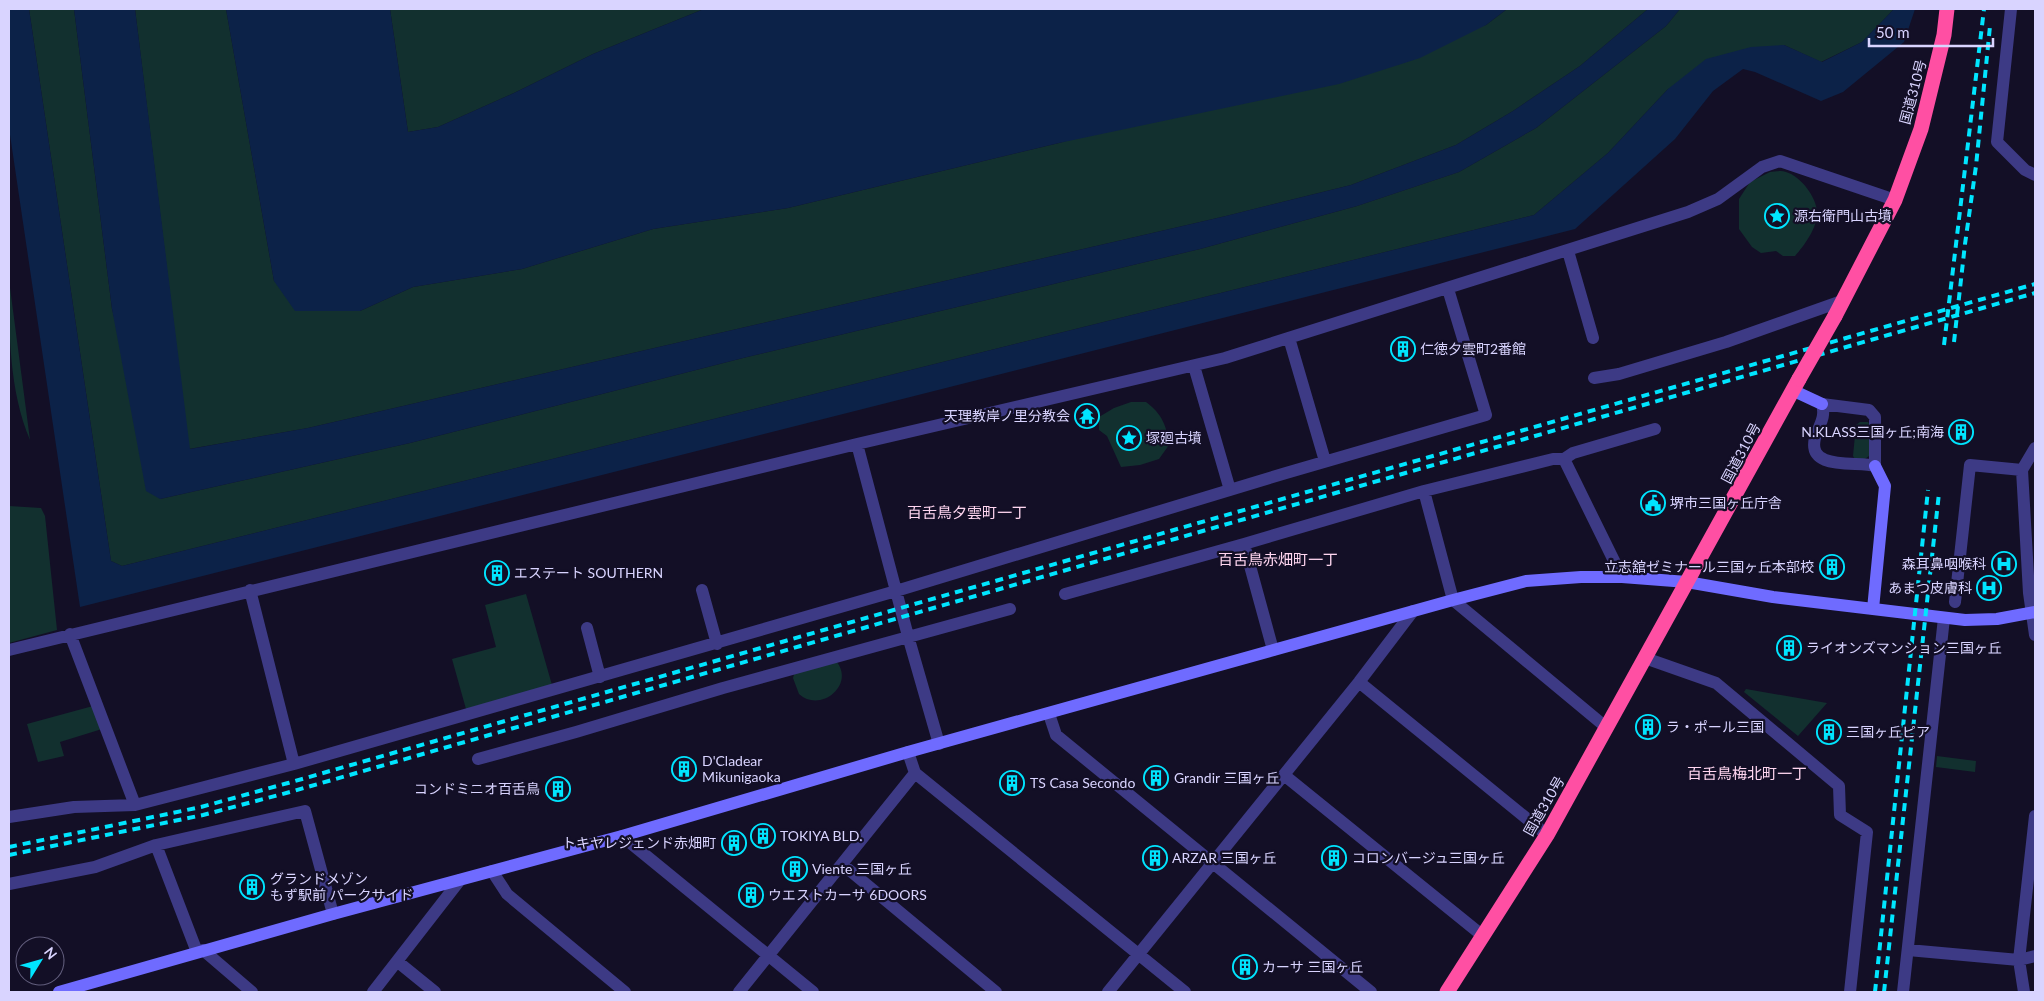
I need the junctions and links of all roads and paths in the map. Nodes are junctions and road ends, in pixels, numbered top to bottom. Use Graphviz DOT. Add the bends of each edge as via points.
graph roads {
  1 [pos="1947,9"];
  2 [pos="2011,9"];
  3 [pos="2035,175"];
  4 [pos="1895,200"];
  5 [pos="1568,250"];
  6 [pos="1448,289"];
  7 [pos="1842,301"];
  8 [pos="1289,338"];
  9 [pos="1592,338"];
  10 [pos="1194,366"];
  11 [pos="1594,378"];
  12 [pos="1796,385"];
  13 [pos="1822,404"];
  14 [pos="1655,429"];
  15 [pos="857,444"];
  16 [pos="2035,448"];
  17 [pos="1564,459"];
  18 [pos="1325,461"];
  19 [pos="1876,466"];
  20 [pos="2022,470"];
  21 [pos="1230,490"];
  22 [pos="1424,490"];
  23 [pos="1244,544"];
  24 [pos="1622,577"];
  25 [pos="1687,582"];
  26 [pos="250,590"];
  27 [pos="702,590"];
  28 [pos="1065,594"];
  29 [pos="897,595"];
  30 [pos="1453,600"];
  31 [pos="1954,602"];
  32 [pos="1010,609"];
  33 [pos="1873,609"];
  34 [pos="1413,611"];
  35 [pos="2033,612"];
  36 [pos="1944,618"];
  37 [pos="587,628"];
  38 [pos="907,632"];
  39 [pos="70,634"];
  40 [pos="2035,635"];
  41 [pos="717,644"];
  42 [pos="9,650"];
  43 [pos="1273,650"];
  44 [pos="1645,658"];
  45 [pos="600,677"];
  46 [pos="1359,682"];
  47 [pos="1049,714"];
  48 [pos="1607,728"];
  49 [pos="939,744"];
  50 [pos="908,752"];
  51 [pos="478,759"];
  52 [pos="294,764"];
  53 [pos="915,774"];
  54 [pos="1284,774"];
  55 [pos="135,805"];
  56 [pos="9,816"];
  57 [pos="2035,816"];
  58 [pos="1547,835"];
  59 [pos="622,836"];
  60 [pos="156,845"];
  61 [pos="1212,862"];
  62 [pos="842,864"];
  63 [pos="492,871"];
  64 [pos="460,880"];
  65 [pos="9,884"];
  66 [pos="333,914"];
  67 [pos="1483,936"];
  68 [pos="1908,950"];
  69 [pos="200,951"];
  70 [pos="1138,954"];
  71 [pos="769,956"];
  72 [pos="2035,956"];
  73 [pos="2019,960"];
  74 [pos="398,962"];
  75 [pos="83,989"];
  76 [pos="59,992"];
  77 [pos="252,992"];
  78 [pos="373,992"];
  79 [pos="435,992"];
  80 [pos="625,992"];
  81 [pos="739,992"];
  82 [pos="813,992"];
  83 [pos="996,992"];
  84 [pos="1108,992"];
  85 [pos="1185,992"];
  86 [pos="1371,992"];
  87 [pos="1447,992"];
  88 [pos="1850,992"];
  89 [pos="1903,992"];
  90 [pos="2024,992"];
  1 -- 4 [label="highway, 国道310号" via="1944,35 1920,129"];
  2 -- 3 [label="street" via="1997,142 2025,170"];
  4 -- 5 [label="street" via="1780,161 1762,168 1718,199 1688,212"];
  4 -- 7 [label="highway, 国道310号"];
  5 -- 6 [label="street"];
  5 -- 9 [label="street"];
  6 -- 8 [label="street"];
  6 -- 18 [label="street" via="1486,415"];
  7 -- 11 [label="street" via="1726,342 1619,374"];
  7 -- 12 [label="highway, 国道310号, bridge"];
  8 -- 10 [label="street"];
  8 -- 18 [label="street"];
  10 -- 15 [label="street"];
  10 -- 21 [label="street"];
  12 -- 13 [label="street"];
  12 -- 25 [label="highway, 国道310号"];
  13 -- 19 [label="street" via="1869,410 1875,417"];
  13 -- 19 [label="street" via="1824,414 1815,439 1819,458"];
  14 -- 17 [label="street" via="1573,453"];
  15 -- 26 [label="street"];
  15 -- 29 [label="street"];
  16 -- 20 [label="street"];
  17 -- 22 [label="street"];
  17 -- 24 [label="street"];
  18 -- 21 [label="street"];
  19 -- 33 [label="street" via="1884,486"];
  20 -- 31 [label="street" via="1970,465"];
  20 -- 35 [label="street"];
  21 -- 29 [label="street"];
  22 -- 23 [label="street"];
  22 -- 30 [label="street"];
  23 -- 28 [label="street"];
  23 -- 43 [label="street"];
  24 -- 25 [label="street"];
  24 -- 30 [label="street" via="1526,582"];
  25 -- 33 [label="street"];
  25 -- 44 [label="highway, 国道310号"];
  26 -- 39 [label="street"];
  26 -- 52 [label="street"];
  27 -- 41 [label="street"];
  29 -- 38 [label="street"];
  29 -- 41 [label="street"];
  30 -- 34 [label="street"];
  30 -- 48 [label="street"];
  32 -- 38 [label="street"];
  33 -- 36 [label="street"];
  34 -- 43 [label="street"];
  34 -- 46 [label="street"];
  35 -- 36 [label="street" via="1997,619"];
  35 -- 40 [label="street"];
  36 -- 68 [label="street"];
  37 -- 45 [label="street"];
  38 -- 49 [label="street"];
  38 -- 51 [label="street"];
  39 -- 42 [label="street"];
  39 -- 55 [label="street"];
  41 -- 45 [label="street"];
  43 -- 47 [label="street"];
  44 -- 48 [label="highway, 国道310号"];
  44 -- 88 [label="street" via="1716,683 1839,786 1840,815 1867,832"];
  45 -- 52 [label="street"];
  46 -- 54 [label="street"];
  46 -- 58 [label="street"];
  47 -- 49 [label="street"];
  47 -- 61 [label="street" via="1056,735"];
  48 -- 58 [label="highway, 国道310号"];
  49 -- 50 [label="street"];
  50 -- 53 [label="street"];
  50 -- 59 [label="street"];
  52 -- 55 [label="street"];
  53 -- 62 [label="street"];
  53 -- 70 [label="street"];
  54 -- 61 [label="street"];
  54 -- 67 [label="street"];
  55 -- 56 [label="street" via="74,807"];
  57 -- 73 [label="street"];
  58 -- 67 [label="highway, 国道310号"];
  59 -- 63 [label="street"];
  59 -- 71 [label="street"];
  60 -- 65 [label="street" via="95,868"];
  60 -- 66 [label="street" via="305,812"];
  60 -- 69 [label="street"];
  61 -- 70 [label="street"];
  61 -- 86 [label="street"];
  62 -- 71 [label="street"];
  62 -- 83 [label="street"];
  63 -- 64 [label="street"];
  63 -- 80 [label="street" via="507,894"];
  64 -- 66 [label="street"];
  64 -- 74 [label="street"];
  66 -- 69 [label="street"];
  67 -- 87 [label="highway, 国道310号"];
  68 -- 73 [label="street"];
  68 -- 89 [label="street"];
  69 -- 75 [label="street"];
  69 -- 77 [label="street"];
  70 -- 84 [label="street"];
  70 -- 85 [label="street"];
  71 -- 81 [label="street"];
  71 -- 82 [label="street"];
  72 -- 73 [label="street"];
  73 -- 90 [label="street"];
  74 -- 78 [label="street"];
  74 -- 79 [label="street"];
  75 -- 76 [label="street"];
}
